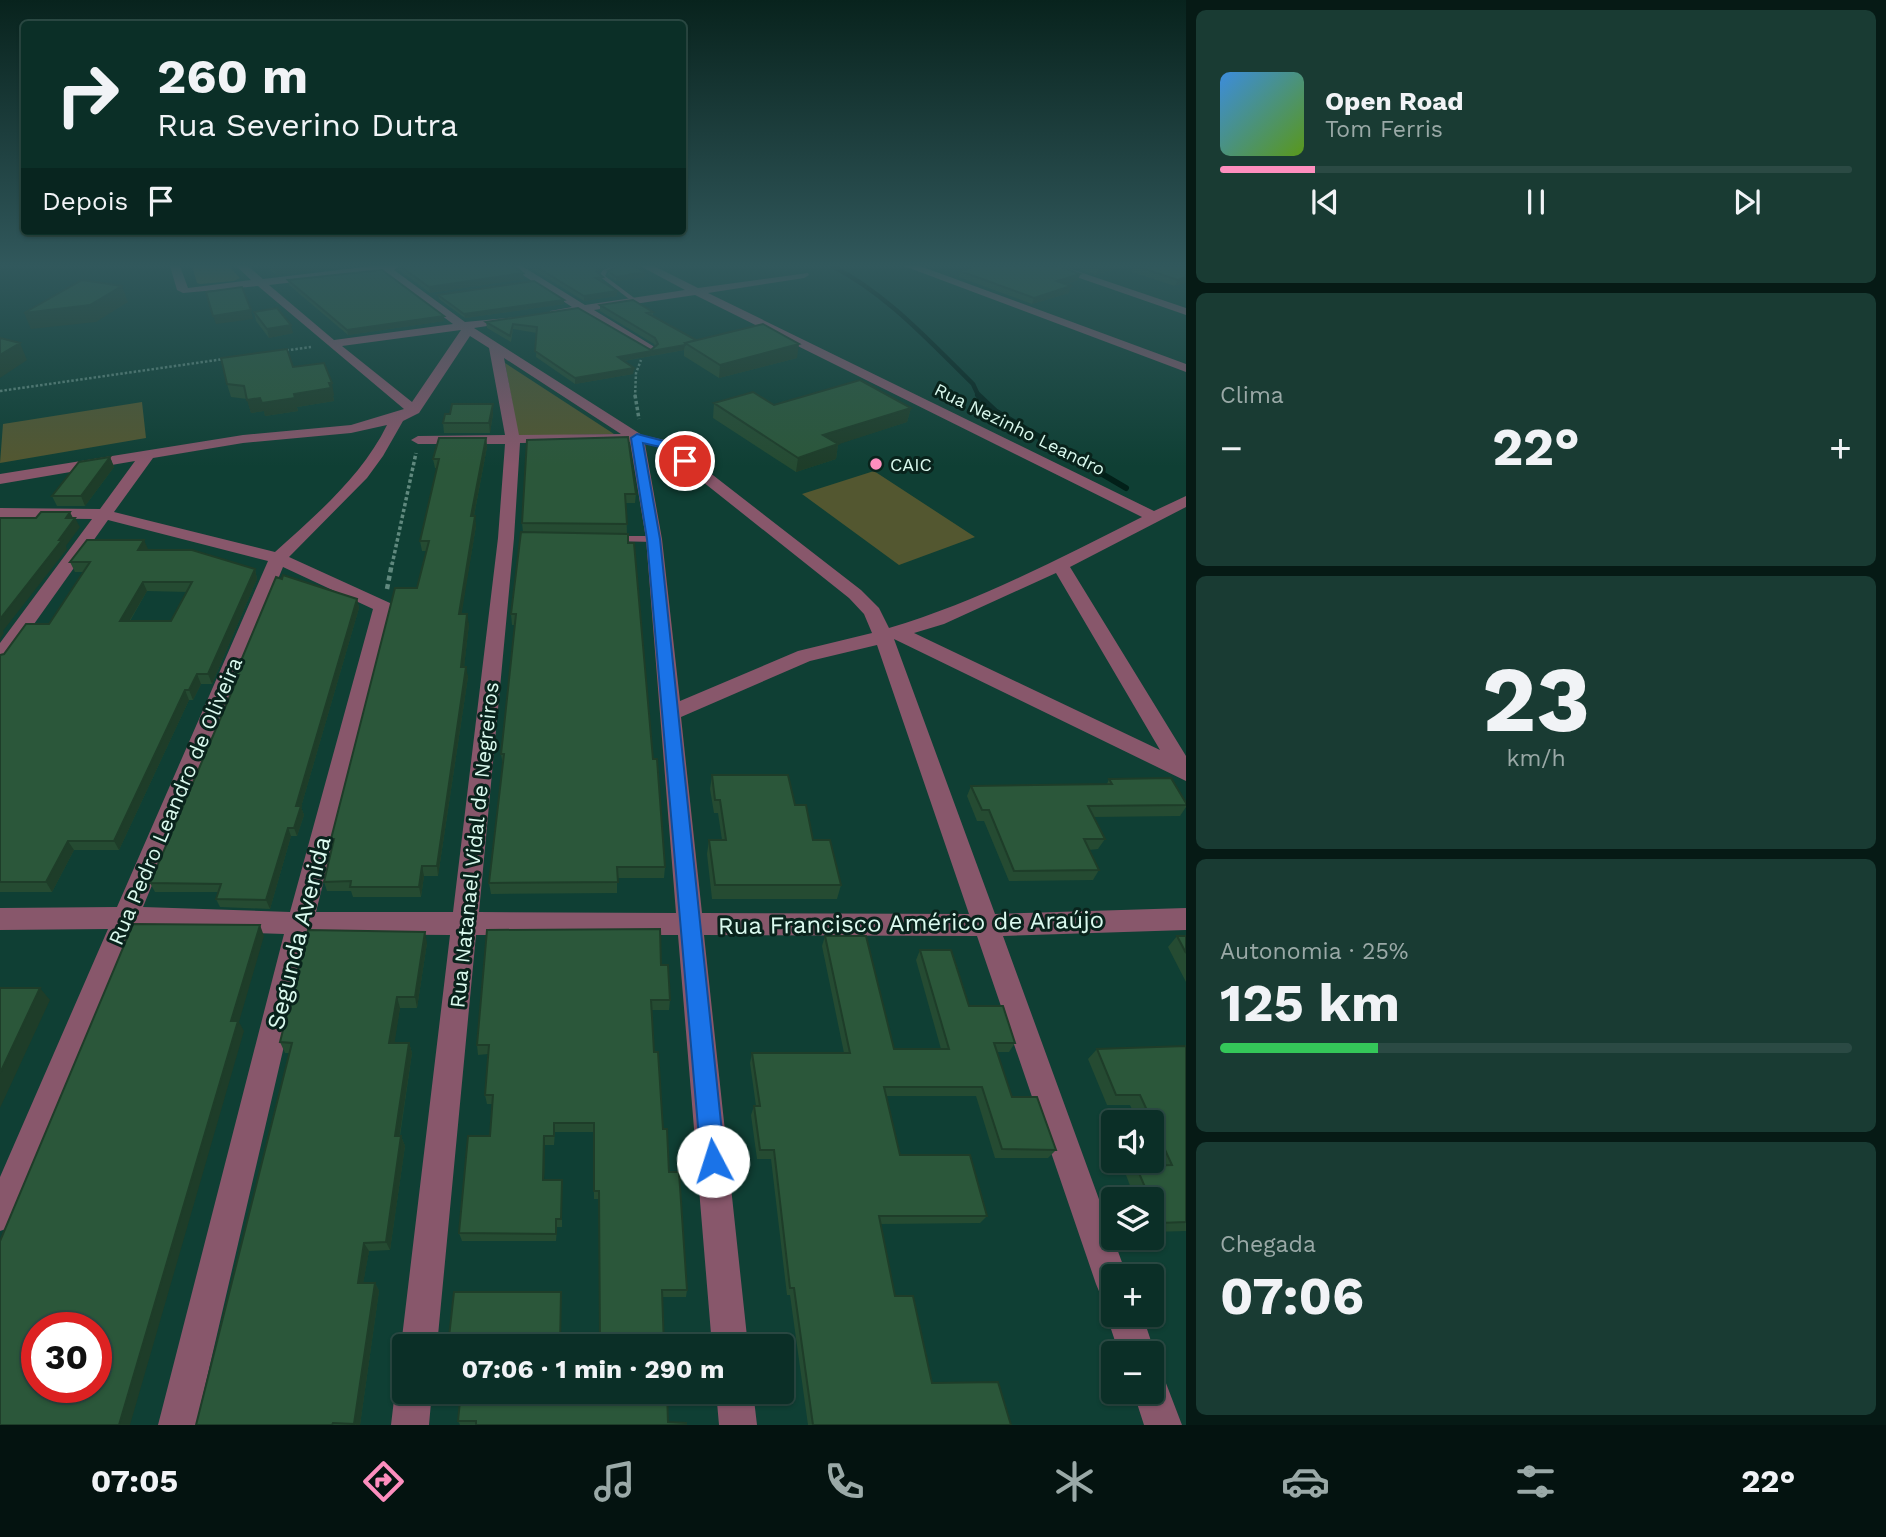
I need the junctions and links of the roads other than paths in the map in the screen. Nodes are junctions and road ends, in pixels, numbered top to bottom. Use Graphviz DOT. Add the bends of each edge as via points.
graph roads {
  1 [pos="318,332"];
  2 [pos="422,332"];
  3 [pos="462,332"];
  4 [pos="475,332"];
  5 [pos="622,332"];
  6 [pos="779,332"];
  7 [pos="1089,332"];
  8 [pos="331,344"];
  9 [pos="495,345"];
  10 [pos="649,349"];
  11 [pos="1186,368"];
  12 [pos="406,414"];
  13 [pos="637,438"];
  14 [pos="513,439"];
  15 [pos="418,440"];
  16 [pos="149,453"];
  17 [pos="0,478"];
  18 [pos="1186,501"];
  19 [pos="0,513"];
  20 [pos="103,514"];
  21 [pos="1152,516"];
  22 [pos="600,539"];
  23 [pos="654,539"];
  24 [pos="278,558"];
  25 [pos="1060,565"];
  26 [pos="891,636"];
  27 [pos="0,657"];
  28 [pos="671,713"];
  29 [pos="1185,772"];
  30 [pos="126,918"];
  31 [pos="0,919"];
  32 [pos="1186,919"];
  33 [pos="300,923"];
  34 [pos="466,923"];
  35 [pos="692,924"];
  36 [pos="985,925"];
  37 [pos="0,1215"];
  38 [pos="1106,1264"];
  39 [pos="420,1334"];
  40 [pos="729,1334"];
  41 [pos="412,1404"];
  42 [pos="735,1404"];
  43 [pos="1156,1404"];
  44 [pos="177,1425"];
  45 [pos="410,1425"];
  46 [pos="737,1425"];
  47 [pos="1163,1425"];
  1 -- 8 [label="street"];
  2 -- 8 [label="street"];
  3 -- 12 [label="street, Rua Pedro Leandro de Oliveira"];
  4 -- 9 [label="street"];
  5 -- 10 [label="street"];
  6 -- 21 [label="street, Rua Nezinho Leandro"];
  7 -- 11 [label="street"];
  8 -- 12 [label="street"];
  9 -- 13 [label="street"];
  9 -- 14 [label="street, Rua Natanael Vidal de Negreiros"];
  12 -- 16 [label="street" via="351,429"];
  12 -- 24 [label="street, Rua Pedro Leandro de Oliveira" via="349,489"];
  13 -- 14 [label="street"];
  13 -- 23 [label="street"];
  13 -- 26 [label="street" via="664,444 855,594"];
  14 -- 15 [label="street"];
  14 -- 34 [label="street, Rua Natanael Vidal de Negreiros" via="513,538"];
  16 -- 17 [label="street"];
  16 -- 20 [label="street"];
  18 -- 21 [label="street"];
  19 -- 20 [label="street"];
  20 -- 24 [label="street"];
  20 -- 27 [label="street"];
  21 -- 25 [label="street"];
  22 -- 23 [label="lane"];
  23 -- 28 [label="street"];
  24 -- 30 [label="street, Rua Pedro Leandro de Oliveira"];
  24 -- 33 [label="street, Segunda Avenida" via="383,607"];
  25 -- 26 [label="street" via="937,621"];
  25 -- 29 [label="street"];
  26 -- 28 [label="street" via="804,656"];
  26 -- 29 [label="street"];
  26 -- 36 [label="street"];
  28 -- 35 [label="street"];
  30 -- 31 [label="street, Rua Francisco Américo de Araújo"];
  30 -- 33 [label="street, Rua Francisco Américo de Araújo"];
  30 -- 37 [label="street, Rua Pedro Leandro de Oliveira"];
  32 -- 36 [label="street, Rua Francisco Américo de Araújo"];
  33 -- 34 [label="street, Rua Francisco Américo de Araújo"];
  33 -- 44 [label="street, Segunda Avenida"];
  34 -- 35 [label="street, Rua Francisco Américo de Araújo"];
  34 -- 39 [label="street, Rua Natanael Vidal de Negreiros"];
  35 -- 36 [label="street, Rua Francisco Américo de Araújo"];
  35 -- 40 [label="street"];
  36 -- 38 [label="street"];
  41 -- 45 [label="street"];
  42 -- 46 [label="street"];
  43 -- 47 [label="street"];
}
